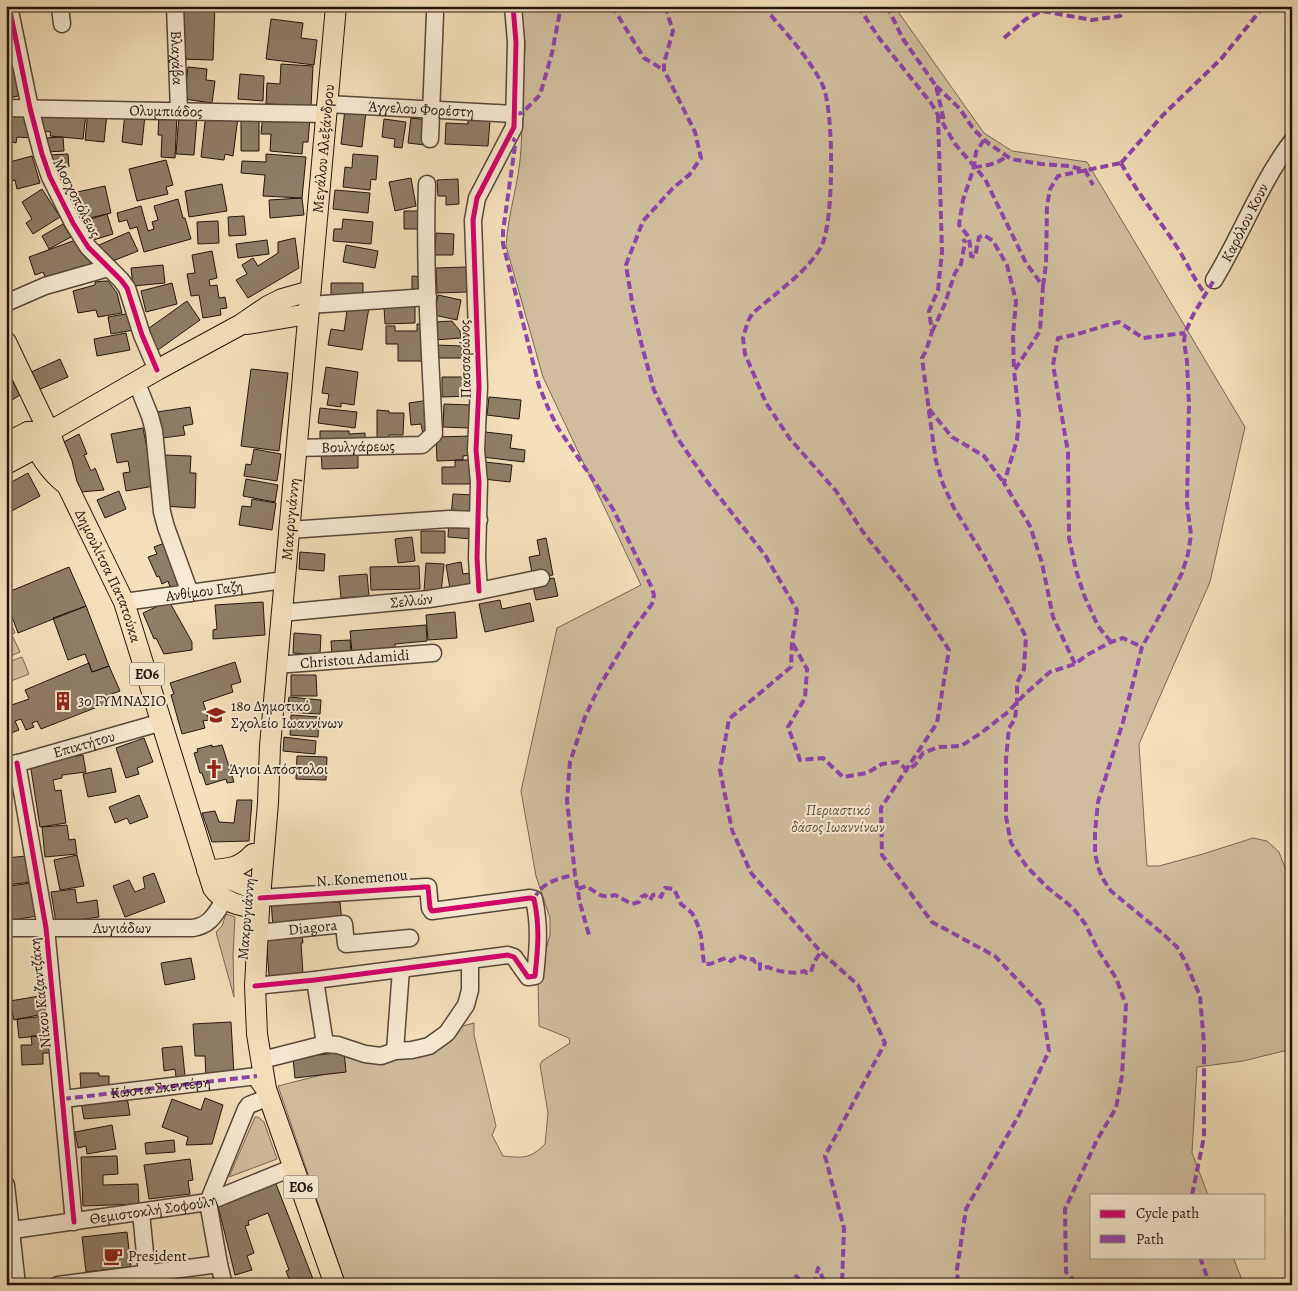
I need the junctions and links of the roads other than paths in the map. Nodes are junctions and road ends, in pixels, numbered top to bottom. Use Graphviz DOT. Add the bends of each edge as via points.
graph roads {
  1 [pos="9,6"];
  2 [pos="60,6"];
  3 [pos="175,6"];
  4 [pos="336,6"];
  5 [pos="513,6"];
  6 [pos="435,14"];
  7 [pos="62,24"];
  8 [pos="6,108"];
  9 [pos="30,108"];
  10 [pos="326,109"];
  11 [pos="431,110"];
  12 [pos="179,111"];
  13 [pos="515,114"];
  14 [pos="430,139"];
  15 [pos="1292,140"];
  16 [pos="427,184"];
  17 [pos="108,268"];
  18 [pos="1214,280"];
  19 [pos="428,297"];
  20 [pos="6,303"];
  21 [pos="309,303"];
  22 [pos="6,342"];
  23 [pos="157,370"];
  24 [pos="136,381"];
  25 [pos="49,432"];
  26 [pos="32,440"];
  27 [pos="6,443"];
  28 [pos="296,448"];
  29 [pos="6,464"];
  30 [pos="67,485"];
  31 [pos="479,520"];
  32 [pos="289,530"];
  33 [pos="541,578"];
  34 [pos="284,580"];
  35 [pos="479,591"];
  36 [pos="190,593"];
  37 [pos="124,602"];
  38 [pos="281,613"];
  39 [pos="433,653"];
  40 [pos="276,665"];
  41 [pos="162,722"];
  42 [pos="270,746"];
  43 [pos="12,765"];
  44 [pos="253,854"];
  45 [pos="207,870"];
  46 [pos="255,898"];
  47 [pos="225,900"];
  48 [pos="6,928"];
  49 [pos="46,928"];
  50 [pos="258,932"];
  51 [pos="410,938"];
  52 [pos="470,960"];
  53 [pos="402,969"];
  54 [pos="315,980"];
  55 [pos="255,986"];
  56 [pos="325,1044"];
  57 [pos="395,1051"];
  58 [pos="263,1081"];
  59 [pos="63,1099"];
  60 [pos="294,1168"];
  61 [pos="6,1185"];
  62 [pos="208,1202"];
  63 [pos="141,1212"];
  64 [pos="74,1222"];
  65 [pos="8,1231"];
  66 [pos="219,1264"];
  67 [pos="176,1270"];
  68 [pos="138,1278"];
  69 [pos="17,1285"];
  70 [pos="58,1285"];
  71 [pos="167,1285"];
  72 [pos="224,1285"];
  73 [pos="335,1285"];
  1 -- 9 [label="street, Μοσχοπόλεως"];
  2 -- 7 [label="street"];
  3 -- 12 [label="street, Βλαχάβα"];
  4 -- 10 [label="main road, Μεγάλου Αλεξάνδρου"];
  5 -- 13 [label="street, Πασσαρώνος"];
  6 -- 11 [label="street"];
  8 -- 9 [label="street, Ολυμπιάδος"];
  9 -- 12 [label="street, Ολυμπιάδος"];
  9 -- 17 [label="street, Μοσχοπόλεως" via="50,178 88,247"];
  10 -- 11 [label="street, Άγγελου Φορέστη"];
  10 -- 12 [label="street, Ολυμπιάδος"];
  10 -- 21 [label="main road, Μεγάλου Αλεξάνδρου"];
  11 -- 13 [label="street, Άγγελου Φορέστη"];
  11 -- 14 [label="street"];
  13 -- 31 [label="street, Πασσαρώνος" via="514,127 474,207"];
  15 -- 18 [label="street, Καρόλου Κουν" via="1268,177"];
  16 -- 19 [label="street"];
  17 -- 20 [label="street" via="45,286"];
  17 -- 23 [label="street, Μοσχοπόλεως" via="127,288"];
  19 -- 21 [label="street"];
  19 -- 28 [label="street, Βουλγάρεως" via="434,434 422,446"];
  21 -- 23 [label="main road" via="275,303"];
  21 -- 28 [label="main road, Μακρυγιάννη"];
  22 -- 25 [label="main road, Δημουλίτσα Πατατούκα"];
  23 -- 24 [label="main road"];
  24 -- 25 [label="main road"];
  24 -- 36 [label="street" via="154,431 166,527"];
  25 -- 26 [label="main road"];
  25 -- 30 [label="main road, Δημουλίτσα Πατατούκα / ΕΟ6"];
  26 -- 27 [label="main road"];
  26 -- 29 [label="main road"];
  26 -- 30 [label="main road, Δημουλίτσα Πατατούκα / ΕΟ6" via="48,468"];
  28 -- 32 [label="main road, Μακρυγιάννη"];
  30 -- 37 [label="main road, Δημουλίτσα Πατατούκα / ΕΟ6"];
  31 -- 32 [label="street" via="449,519"];
  31 -- 35 [label="street, Πασσαρώνος"];
  32 -- 34 [label="main road, Μακρυγιάννη"];
  33 -- 35 [label="street, Σελλών"];
  34 -- 36 [label="street, Ανθίμου Γαζη"];
  34 -- 38 [label="main road, Μακρυγιάννη"];
  35 -- 38 [label="street, Σελλών"];
  36 -- 37 [label="street, Ανθίμου Γαζη"];
  37 -- 41 [label="main road, Δημουλίτσα Πατατούκα / ΕΟ6"];
  38 -- 40 [label="main road, Μακρυγιάννη"];
  39 -- 40 [label="street, Christou Adamidi"];
  40 -- 42 [label="main road, Μακρυγιάννη"];
  41 -- 43 [label="street, Επικτήτου"];
  41 -- 45 [label="main road, Δημουλίτσα Πατατούκα / ΕΟ6"];
  42 -- 44 [label="main road, Μακρυγιάννη" via="257,811"];
  42 -- 46 [label="main road, Μακρυγιάννη" via="268,803"];
  43 -- 49 [label="street, Νίκου Καζαντζάκη"];
  44 -- 45 [label="main road" via="237,867"];
  44 -- 46 [label="main road, Μακρυγιάννη"];
  45 -- 46 [label="main road"];
  45 -- 47 [label="main road, Δημουλίτσα Πατατούκα / ΕΟ6" via="212,888"];
  46 -- 47 [label="main road"];
  46 -- 50 [label="main road, Μακρυγιάννη / ΕΟ6"];
  46 -- 52 [label="street, N. Konemenou" via="425,886 428,887 432,910 534,899 539,927 536,976 528,976 514,957 508,955"];
  46 -- 58 [label="main road, Μακρυγιάννη / ΕΟ6" via="243,955 243,1004 248,1044"];
  47 -- 49 [label="street, Λυγιάδων" via="208,922 198,927"];
  48 -- 49 [label="street, Λυγιάδων"];
  49 -- 59 [label="street, Νίκου Καζαντζάκη"];
  50 -- 51 [label="street, Diagora" via="344,924 346,944"];
  50 -- 55 [label="main road, Μακρυγιάννη / ΕΟ6"];
  52 -- 53 [label="street"];
  52 -- 57 [label="street" via="470,990 466,1005 447,1033 429,1046"];
  53 -- 54 [label="street"];
  53 -- 57 [label="street"];
  54 -- 55 [label="street"];
  54 -- 56 [label="street"];
  55 -- 58 [label="main road, Μακρυγιάννη / ΕΟ6"];
  56 -- 57 [label="street" via="373,1056"];
  56 -- 58 [label="street"];
  58 -- 59 [label="street, Κώστα Σκεντέρη"];
  58 -- 60 [label="main road, Μακρυγιάννη / ΕΟ6"];
  58 -- 62 [label="street" via="246,1109"];
  59 -- 64 [label="street, Νίκου Καζαντζάκη"];
  60 -- 62 [label="street, Θεμιστοκλή Σοφούλη"];
  60 -- 73 [label="main road, Μακρυγιάννη / ΕΟ6"];
  61 -- 65 [label="street"];
  62 -- 63 [label="street, Θεμιστοκλή Σοφούλη"];
  62 -- 66 [label="street"];
  63 -- 64 [label="street, Θεμιστοκλή Σοφούλη"];
  63 -- 68 [label="street"];
  64 -- 65 [label="street, Θεμιστοκλή Σοφούλη"];
  65 -- 69 [label="street"];
  66 -- 67 [label="street"];
  66 -- 72 [label="street"];
  67 -- 68 [label="street"];
  67 -- 71 [label="street"];
  68 -- 70 [label="street"];
}
